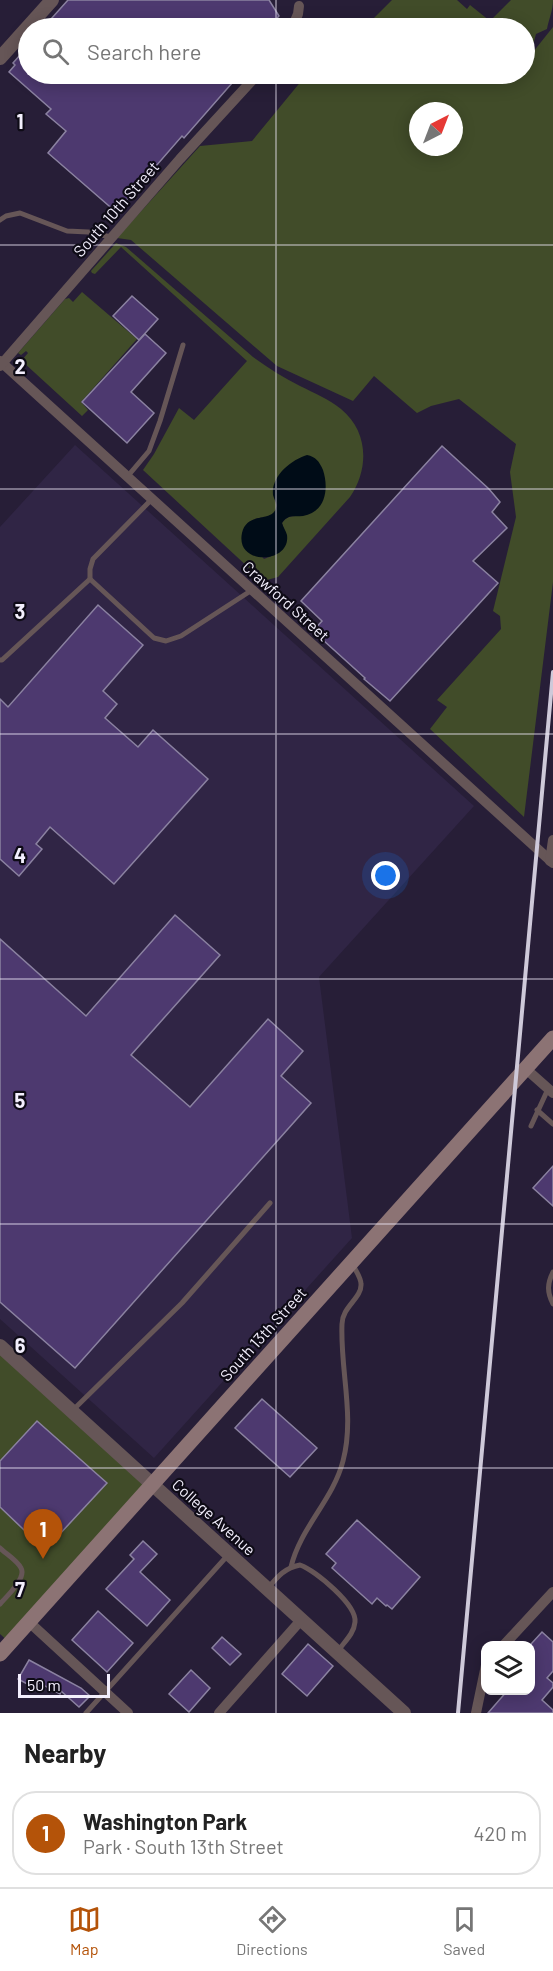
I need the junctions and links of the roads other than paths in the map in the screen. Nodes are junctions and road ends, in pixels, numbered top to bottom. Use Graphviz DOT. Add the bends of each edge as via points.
graph roads {
  1 [pos="52,0"];
  2 [pos="299,6"];
  3 [pos="36,18"];
  4 [pos="296,18"];
  5 [pos="18,38"];
  6 [pos="0,58"];
  7 [pos="249,84"];
  8 [pos="0,220"];
  9 [pos="111,237"];
  10 [pos="183,345"];
  11 [pos="1,363"];
  12 [pos="127,477"];
  13 [pos="152,499"];
  14 [pos="90,579"];
  15 [pos="252,591"];
  16 [pos="0,660"];
  17 [pos="553,840"];
  18 [pos="551,862"];
  19 [pos="553,1038"];
  20 [pos="526,1069"];
  21 [pos="551,1091"];
  22 [pos="537,1110"];
  23 [pos="553,1124"];
  24 [pos="531,1126"];
  25 [pos="270,1203"];
  26 [pos="352,1263"];
  27 [pos="553,1272"];
  28 [pos="553,1304"];
  29 [pos="0,1346"];
  30 [pos="72,1411"];
  31 [pos="153,1484"];
  32 [pos="0,1548"];
  33 [pos="229,1553"];
  34 [pos="291,1567"];
  35 [pos="268,1588"];
  36 [pos="552,1594"];
  37 [pos="0,1604"];
  38 [pos="302,1619"];
  39 [pos="29,1622"];
  40 [pos="508,1641"];
  41 [pos="3,1643"];
  42 [pos="337,1651"];
  43 [pos="481,1689"];
  44 [pos="105,1692"];
  45 [pos="86,1713"];
  46 [pos="128,1713"];
  47 [pos="219,1713"];
  48 [pos="404,1713"];
  49 [pos="476,1713"];
  1 -- 3 [label="street"];
  2 -- 4 [label="street"];
  5 -- 6 [label="street"];
  7 -- 9 [label="street, South 10th Street"];
  8 -- 9 [label="lane" via="20,213 67,231"];
  9 -- 11 [label="street, South 10th Street"];
  10 -- 12 [label="lane" via="149,451"];
  11 -- 12 [label="street, Crawford Street"];
  12 -- 13 [label="street, Crawford Street"];
  13 -- 14 [label="lane" via="93,560"];
  13 -- 15 [label="street, Crawford Street"];
  14 -- 15 [label="lane" via="154,638 165,641 181,636"];
  14 -- 16 [label="lane"];
  15 -- 18 [label="street, Crawford Street"];
  17 -- 18 [label="street"];
  19 -- 20 [label="main road, South 13th Street"];
  20 -- 21 [label="street"];
  20 -- 26 [label="main road, South 13th Street"];
  21 -- 22 [label="lane"];
  22 -- 23 [label="lane"];
  22 -- 24 [label="lane"];
  25 -- 30 [label="lane" via="182,1303"];
  26 -- 31 [label="main road, South 13th Street"];
  26 -- 34 [label="lane" via="361,1283 342,1322 348,1422 343,1463 294,1554"];
  27 -- 28 [label="lane" via="547,1292"];
  29 -- 30 [label="street, College Avenue"];
  30 -- 31 [label="street, College Avenue"];
  31 -- 33 [label="street, College Avenue"];
  31 -- 39 [label="main road, South 13th Street"];
  32 -- 37 [label="lane" via="23,1573"];
  33 -- 35 [label="street, College Avenue"];
  33 -- 44 [label="lane"];
  34 -- 35 [label="lane"];
  34 -- 42 [label="lane" via="300,1565 321,1578 355,1615 353,1631"];
  35 -- 38 [label="street, College Avenue"];
  36 -- 40 [label="street"];
  38 -- 42 [label="street, College Avenue"];
  38 -- 47 [label="street"];
  39 -- 41 [label="main road, South 13th Street"];
  39 -- 44 [label="street"];
  42 -- 48 [label="street, College Avenue"];
  43 -- 49 [label="street"];
  44 -- 45 [label="lane"];
  44 -- 46 [label="street"];
}
